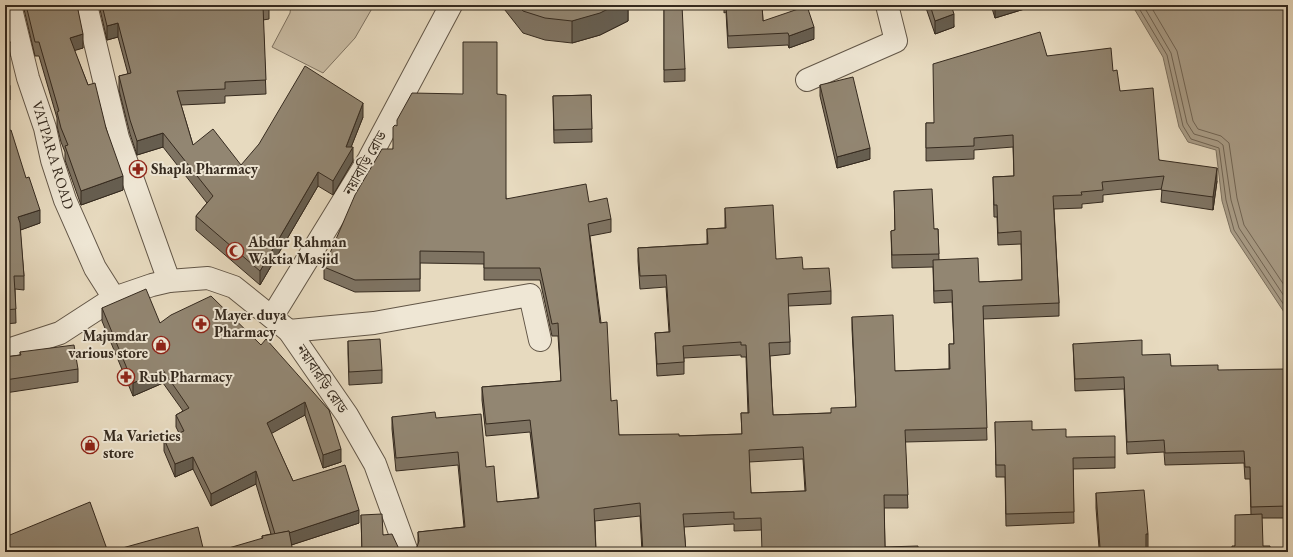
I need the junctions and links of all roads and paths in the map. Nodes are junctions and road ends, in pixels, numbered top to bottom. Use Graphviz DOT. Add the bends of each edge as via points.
graph roads {
  1 [pos="10,5"];
  2 [pos="86,5"];
  3 [pos="451,5"];
  4 [pos="887,5"];
  5 [pos="807,80"];
  6 [pos="169,280"];
  7 [pos="114,298"];
  8 [pos="272,317"];
  9 [pos="289,331"];
  10 [pos="540,340"];
  11 [pos="5,351"];
  12 [pos="407,552"];
  1 -- 7 [label="street, VATPARA ROAD" via="28,78 65,200 95,268"];
  2 -- 6 [label="street" via="118,138"];
  3 -- 8 [label="street, নয়াবাড়ি রোড" via="369,159"];
  4 -- 5 [label="street" via="896,40"];
  6 -- 7 [label="street"];
  6 -- 8 [label="street, নয়াবারড়ি রোড" via="208,278 234,287"];
  7 -- 11 [label="street" via="60,333"];
  8 -- 9 [label="street, নয়াবারড়ি রোড"];
  9 -- 10 [label="street" via="374,323 530,294"];
  9 -- 12 [label="street, নয়াবারড়ি রোড" via="347,415 375,464"];
}
